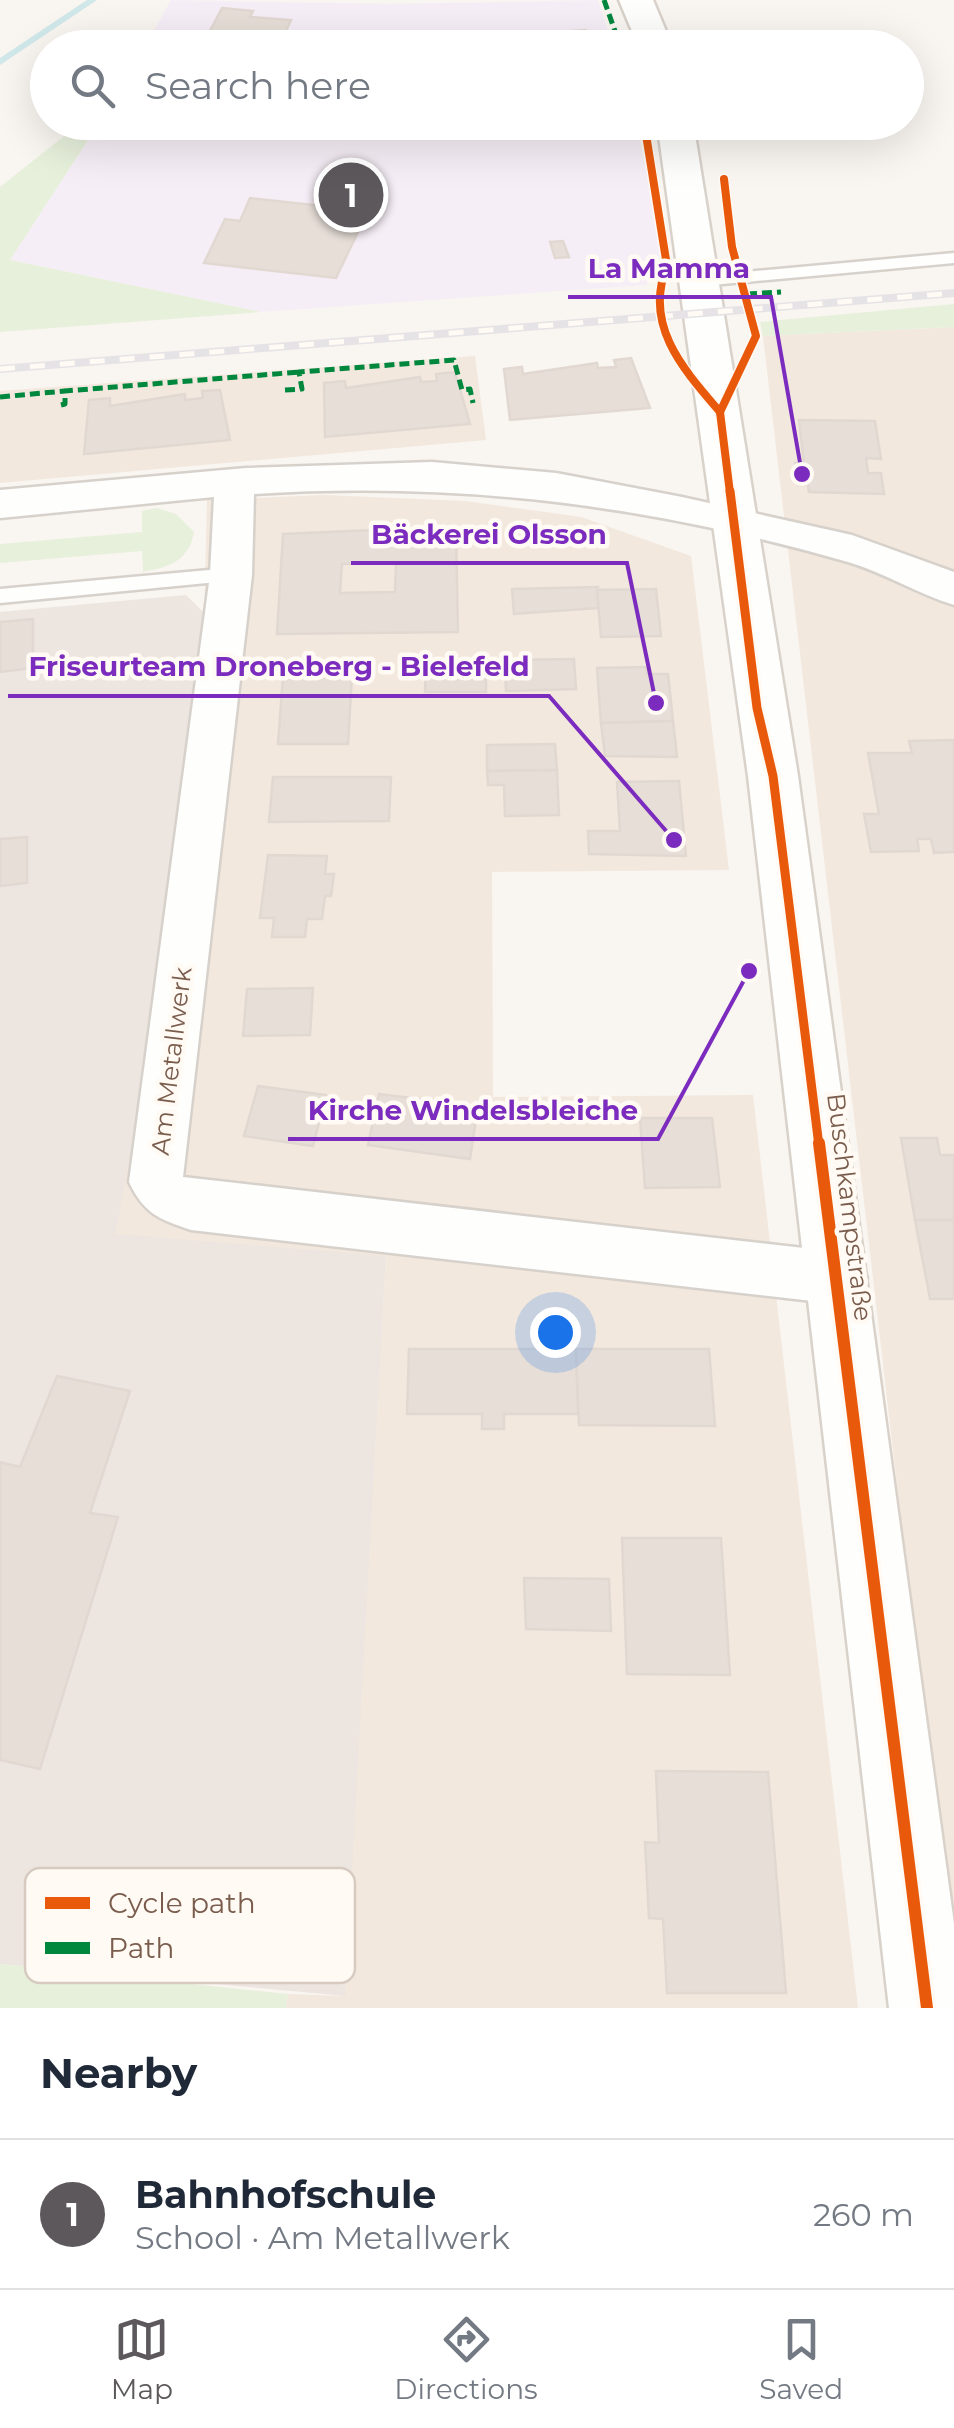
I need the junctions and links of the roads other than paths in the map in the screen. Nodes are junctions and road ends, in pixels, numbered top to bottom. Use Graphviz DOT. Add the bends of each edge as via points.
graph roads {
  1 [pos="636,0"];
  2 [pos="648,30"];
  3 [pos="678,140"];
  4 [pos="954,258"];
  5 [pos="700,281"];
  6 [pos="234,486"];
  7 [pos="0,504"];
  8 [pos="734,522"];
  9 [pos="231,575"];
  10 [pos="954,590"];
  11 [pos="0,596"];
  12 [pos="839,1278"];
  13 [pos="927,2008"];
  1 -- 2 [label="main road"];
  3 -- 5 [label="main road, Buschkampstraße"];
  4 -- 5 [label="lane"];
  5 -- 8 [label="main road, Buschkampstraße"];
  6 -- 7 [label="street"];
  6 -- 8 [label="street" via="413,476 492,479"];
  6 -- 9 [label="street, Am Metallwerk"];
  8 -- 10 [label="street" via="866,554"];
  8 -- 12 [label="main road, Buschkampstraße"];
  9 -- 11 [label="lane"];
  9 -- 12 [label="street, Am Metallwerk" via="156,1182 166,1197"];
  12 -- 13 [label="main road, Buschkampstraße"];
}
